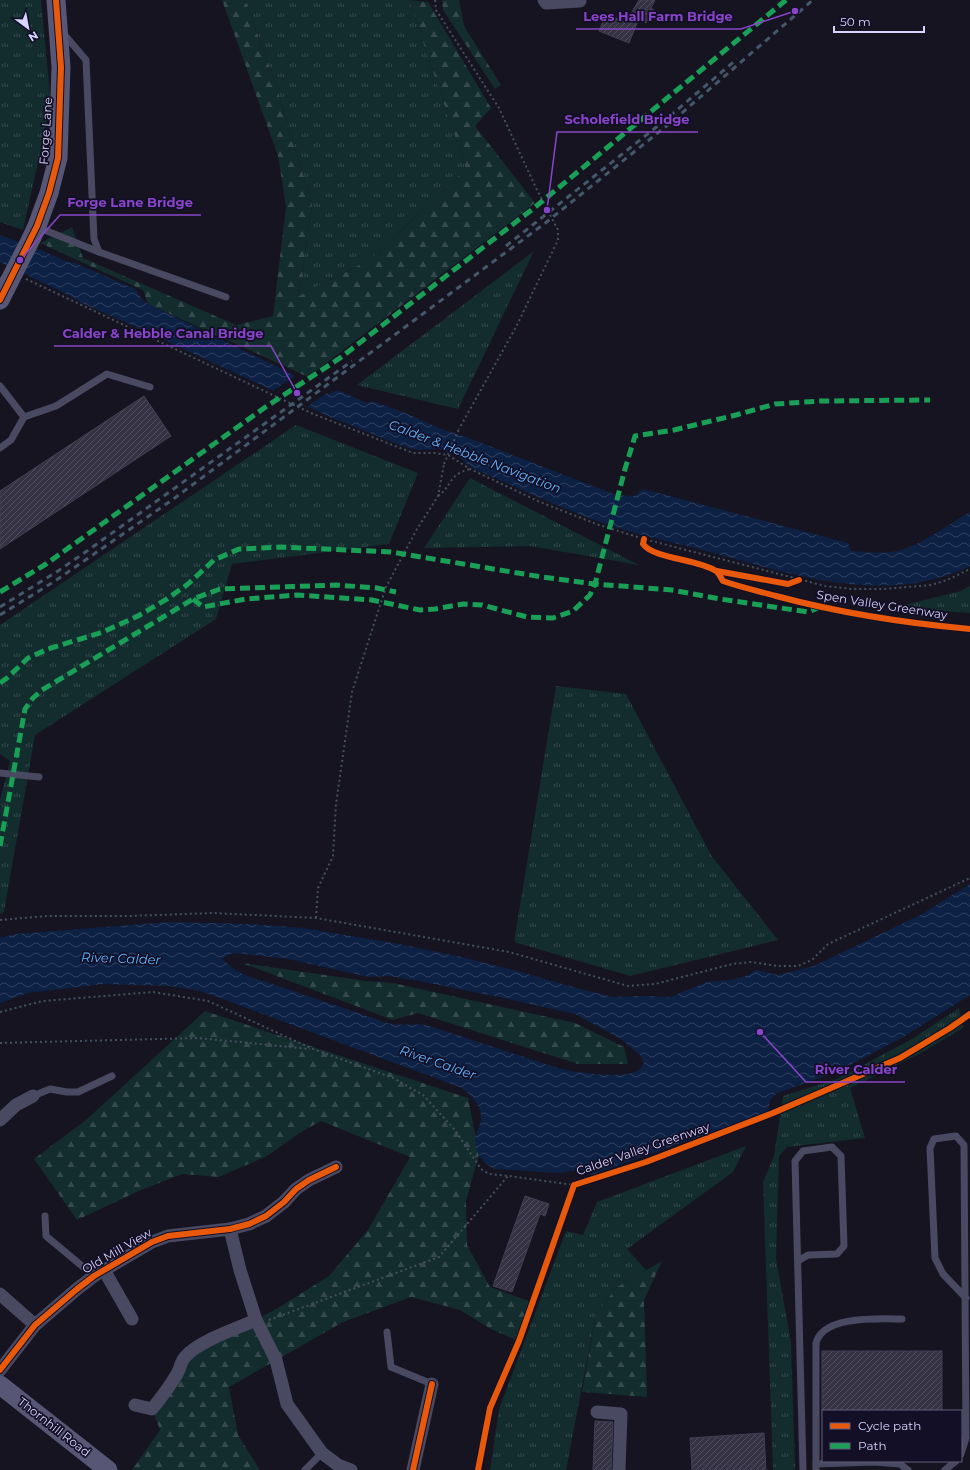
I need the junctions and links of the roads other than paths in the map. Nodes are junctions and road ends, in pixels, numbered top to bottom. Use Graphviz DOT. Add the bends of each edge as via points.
graph roads {
  1 [pos="56,0"];
  2 [pos="544,0"];
  3 [pos="580,1"];
  4 [pos="58,27"];
  5 [pos="34,232"];
  6 [pos="99,252"];
  7 [pos="226,297"];
  8 [pos="0,300"];
  9 [pos="0,386"];
  10 [pos="150,387"];
  11 [pos="24,417"];
  12 [pos="0,448"];
  13 [pos="0,773"];
  14 [pos="39,777"];
  15 [pos="112,1076"];
  16 [pos="33,1096"];
  17 [pos="0,1120"];
  18 [pos="336,1167"];
  19 [pos="46,1216"];
  20 [pos="230,1230"];
  21 [pos="798,1261"];
  22 [pos="99,1273"];
  23 [pos="0,1294"];
  24 [pos="966,1298"];
  25 [pos="132,1319"];
  26 [pos="902,1319"];
  27 [pos="257,1322"];
  28 [pos="35,1325"];
  29 [pos="387,1332"];
  30 [pos="0,1370"];
  31 [pos="432,1384"];
  32 [pos="0,1385"];
  33 [pos="134,1405"];
  34 [pos="597,1412"];
  35 [pos="819,1449"];
  36 [pos="962,1451"];
  37 [pos="322,1453"];
  38 [pos="874,1462"];
  39 [pos="955,1462"];
  40 [pos="99,1465"];
  41 [pos="816,1467"];
  42 [pos="305,1470"];
  43 [pos="351,1470"];
  44 [pos="413,1470"];
  45 [pos="619,1470"];
  46 [pos="803,1470"];
  47 [pos="908,1470"];
  48 [pos="945,1470"];
  1 -- 4 [label="street, Forge Lane"];
  2 -- 3 [label="street" via="546,3"];
  4 -- 5 [label="street, Forge Lane" via="61,67 58,158 49,193"];
  4 -- 6 [label="lane" via="86,60 94,239"];
  5 -- 6 [label="lane"];
  5 -- 8 [label="street, Forge Lane, bridge" via="15,280"];
  6 -- 7 [label="lane"];
  9 -- 11 [label="lane"];
  10 -- 11 [label="lane" via="107,374 56,406"];
  11 -- 12 [label="lane" via="11,440"];
  13 -- 14 [label="lane"];
  15 -- 16 [label="lane" via="78,1092 50,1089"];
  16 -- 17 [label="street" via="16,1105"];
  18 -- 20 [label="street, Old Mill View" via="296,1189 266,1216"];
  19 -- 22 [label="lane" via="46,1236"];
  20 -- 22 [label="street, Old Mill View" via="168,1236 152,1242"];
  20 -- 27 [label="street"];
  21 -- 21 [label="lane" via="795,1161 803,1150 832,1147 841,1156 844,1246 838,1254 808,1255"];
  21 -- 46 [label="lane"];
  22 -- 25 [label="street, Old Mill View"];
  22 -- 28 [label="street, Old Mill View" via="77,1288"];
  23 -- 28 [label="street"];
  24 -- 24 [label="lane" via="943,1274 935,1258 930,1148 934,1139 956,1136 964,1145"];
  24 -- 36 [label="lane" via="966,1438"];
  26 -- 35 [label="lane" via="854,1319 825,1329 818,1336 816,1343"];
  27 -- 33 [label="street" via="217,1336 185,1357 177,1374 152,1409"];
  27 -- 37 [label="street" via="276,1360 287,1404"];
  28 -- 30 [label="street, Old Mill View"];
  29 -- 31 [label="lane" via="392,1367"];
  31 -- 44 [label="street"];
  32 -- 40 [label="street, Thornhill Road"];
  34 -- 45 [label="street" via="621,1414"];
  35 -- 41 [label="lane"];
  37 -- 42 [label="lane"];
  37 -- 43 [label="street" via="338,1465"];
  38 -- 41 [label="lane"];
  38 -- 47 [label="lane" via="900,1464"];
  39 -- 48 [label="lane"];
}
